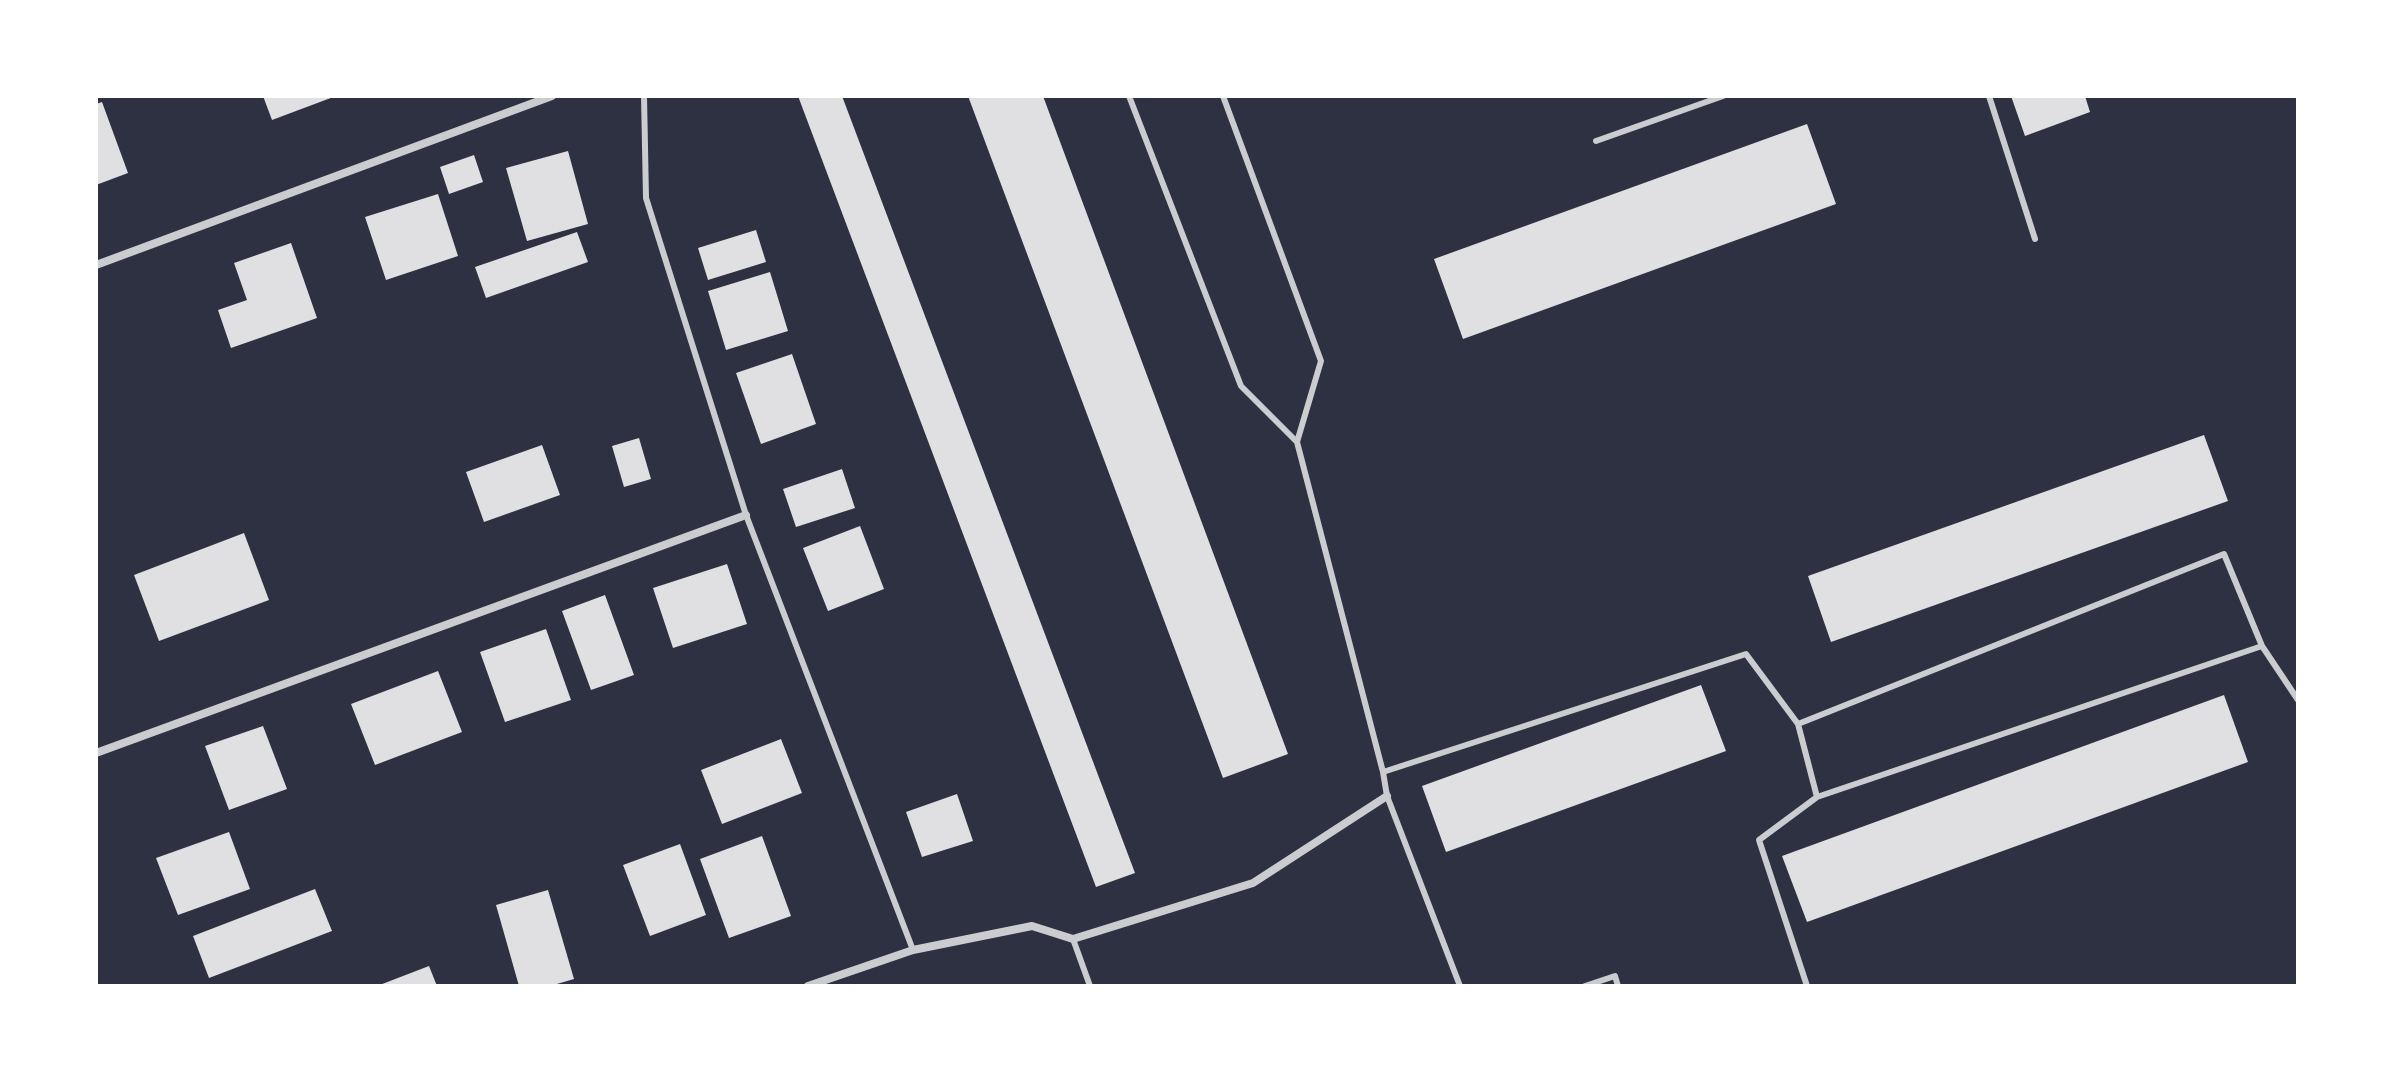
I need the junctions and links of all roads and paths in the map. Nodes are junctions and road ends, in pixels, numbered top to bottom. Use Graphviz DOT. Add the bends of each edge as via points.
graph roads {
  1 [pos="552,96"];
  2 [pos="644,96"];
  3 [pos="1129,96"];
  4 [pos="1223,96"];
  5 [pos="1723,96"];
  6 [pos="1989,96"];
  7 [pos="1596,141"];
  8 [pos="2035,239"];
  9 [pos="96,265"];
  10 [pos="1297,442"];
  11 [pos="746,515"];
  12 [pos="2262,646"];
  13 [pos="2298,700"];
  14 [pos="1798,724"];
  15 [pos="96,753"];
  16 [pos="1383,772"];
  17 [pos="1387,796"];
  18 [pos="1817,797"];
  19 [pos="1073,939"];
  20 [pos="913,950"];
  21 [pos="808,986"];
  22 [pos="1090,986"];
  23 [pos="1460,986"];
  24 [pos="1585,986"];
  25 [pos="1618,986"];
  26 [pos="1807,986"];
  1 -- 9 [label="street"];
  2 -- 11 [label="lane" via="646,198"];
  3 -- 10 [label="lane" via="1241,386"];
  4 -- 10 [label="lane" via="1321,361"];
  5 -- 7 [label="lane"];
  6 -- 8 [label="lane"];
  10 -- 16 [label="lane"];
  11 -- 15 [label="street"];
  11 -- 20 [label="lane"];
  12 -- 13 [label="lane"];
  12 -- 14 [label="lane" via="2224,554"];
  12 -- 18 [label="lane"];
  14 -- 16 [label="lane" via="1746,654"];
  14 -- 18 [label="lane"];
  16 -- 17 [label="lane"];
  17 -- 19 [label="street" via="1253,883"];
  17 -- 23 [label="lane"];
  18 -- 26 [label="lane" via="1759,840"];
  19 -- 20 [label="street" via="1032,926"];
  19 -- 22 [label="lane"];
  20 -- 21 [label="street"];
  24 -- 25 [label="lane" via="1615,976"];
}
